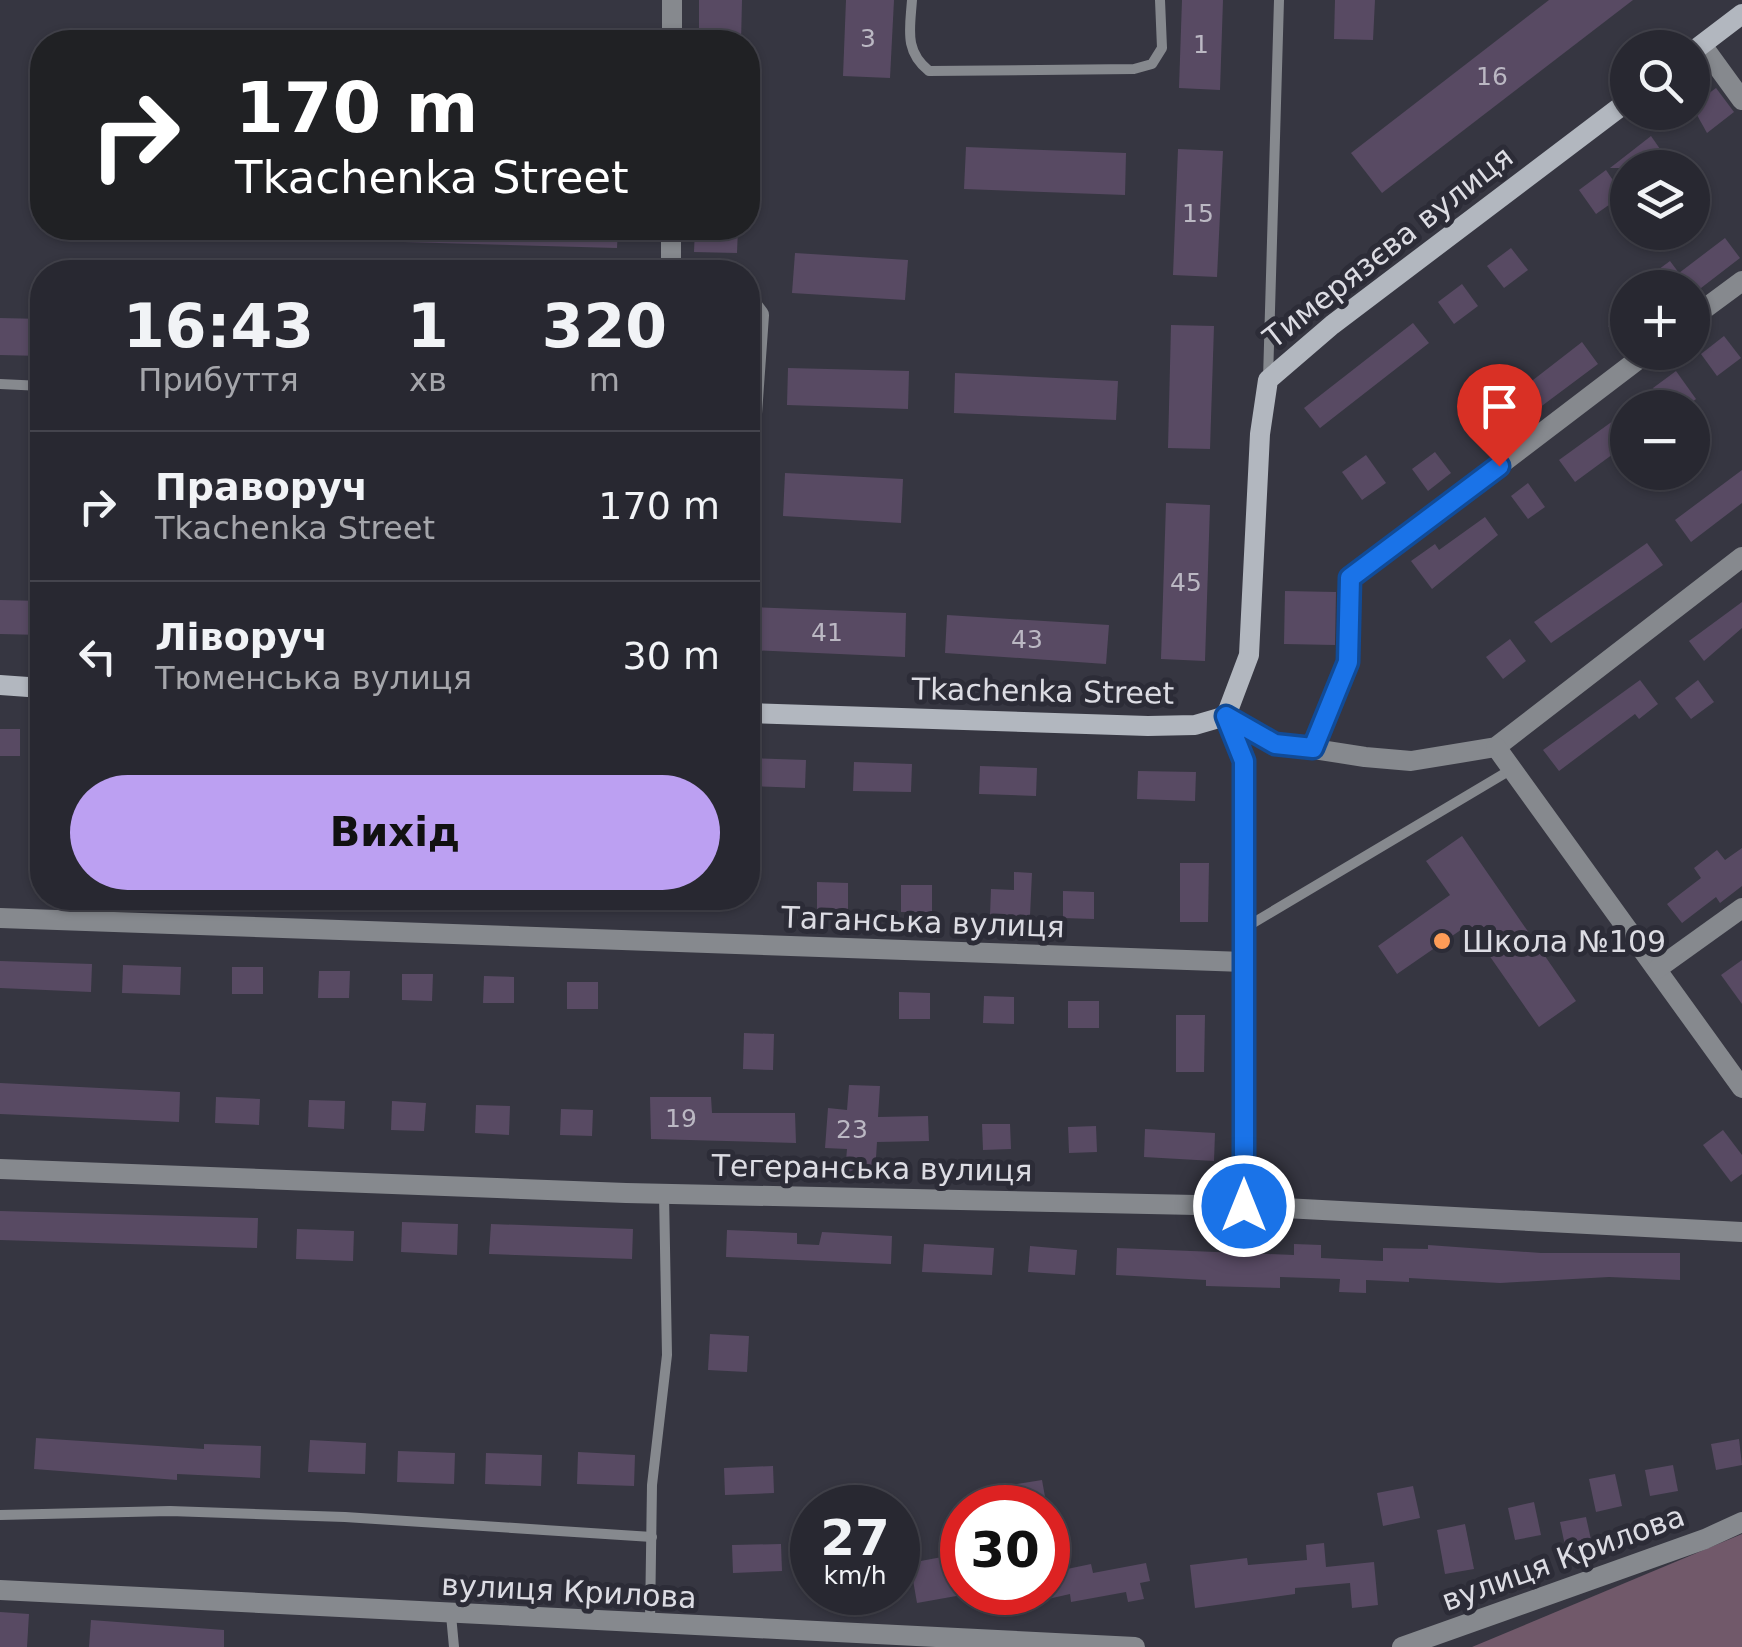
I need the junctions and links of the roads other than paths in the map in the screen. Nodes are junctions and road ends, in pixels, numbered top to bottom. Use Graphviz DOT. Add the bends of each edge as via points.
graph roads {
  1 [pos="672,0"];
  2 [pos="912,0"];
  3 [pos="1160,0"];
  4 [pos="1279,0"];
  5 [pos="1742,14"];
  6 [pos="672,30"];
  7 [pos="1710,38"];
  8 [pos="1710,63"];
  9 [pos="1742,100"];
  10 [pos="1610,115"];
  11 [pos="1742,281"];
  12 [pos="1710,305"];
  13 [pos="1624,370"];
  14 [pos="1268,380"];
  15 [pos="0,384"];
  16 [pos="30,385"];
  17 [pos="1742,557"];
  18 [pos="0,685"];
  19 [pos="30,687"];
  20 [pos="760,714"];
  21 [pos="1226,716"];
  22 [pos="1496,747"];
  23 [pos="1313,748"];
  24 [pos="1513,768"];
  25 [pos="1742,908"];
  26 [pos="0,918"];
  27 [pos="1244,929"];
  28 [pos="1244,962"];
  29 [pos="1657,969"];
  30 [pos="1742,1088"];
  31 [pos="0,1168"];
  32 [pos="664,1194"];
  33 [pos="1244,1206"];
  34 [pos="1742,1232"];
  35 [pos="0,1515"];
  36 [pos="1742,1522"];
  37 [pos="652,1537"];
  38 [pos="0,1590"];
  39 [pos="452,1615"];
  40 [pos="650,1626"];
  41 [pos="454,1647"];
  42 [pos="1135,1647"];
  43 [pos="1402,1647"];
  1 -- 6 [label="street"];
  2 -- 3 [label="lane" via="909,41 914,59 929,70 1134,70 1152,64 1162,48"];
  4 -- 14 [label="lane"];
  5 -- 7 [label="street"];
  8 -- 9 [label="street"];
  10 -- 14 [label="street, Тимерязєва вулиця"];
  11 -- 12 [label="street"];
  13 -- 23 [label="street" via="1350,578 1348,662"];
  14 -- 21 [label="street, Тимерязєва вулиця" via="1249,655"];
  15 -- 16 [label="lane"];
  17 -- 22 [label="street"];
  18 -- 19 [label="street"];
  20 -- 21 [label="street, Tkachenka Street" via="1148,726"];
  21 -- 23 [label="street" via="1275,744"];
  21 -- 27 [label="street" via="1244,761"];
  22 -- 23 [label="street" via="1411,761"];
  22 -- 24 [label="street"];
  24 -- 27 [label="lane"];
  24 -- 29 [label="street"];
  25 -- 29 [label="street"];
  26 -- 28 [label="street, Таганська вулиця"];
  27 -- 28 [label="street"];
  28 -- 33 [label="street"];
  29 -- 30 [label="street"];
  31 -- 32 [label="street, Тегеранська вулиця"];
  32 -- 33 [label="street, Тегеранська вулиця"];
  32 -- 37 [label="lane" via="667,1356"];
  33 -- 34 [label="street, Тегеранська вулиця"];
  35 -- 37 [label="lane" via="345,1516"];
  36 -- 43 [label="street, вулиця Крилова"];
  37 -- 40 [label="lane"];
  38 -- 39 [label="street, вулиця Крилова"];
  39 -- 40 [label="street, вулиця Крилова"];
  39 -- 41 [label="lane"];
  40 -- 42 [label="street, вулиця Крилова"];
}
